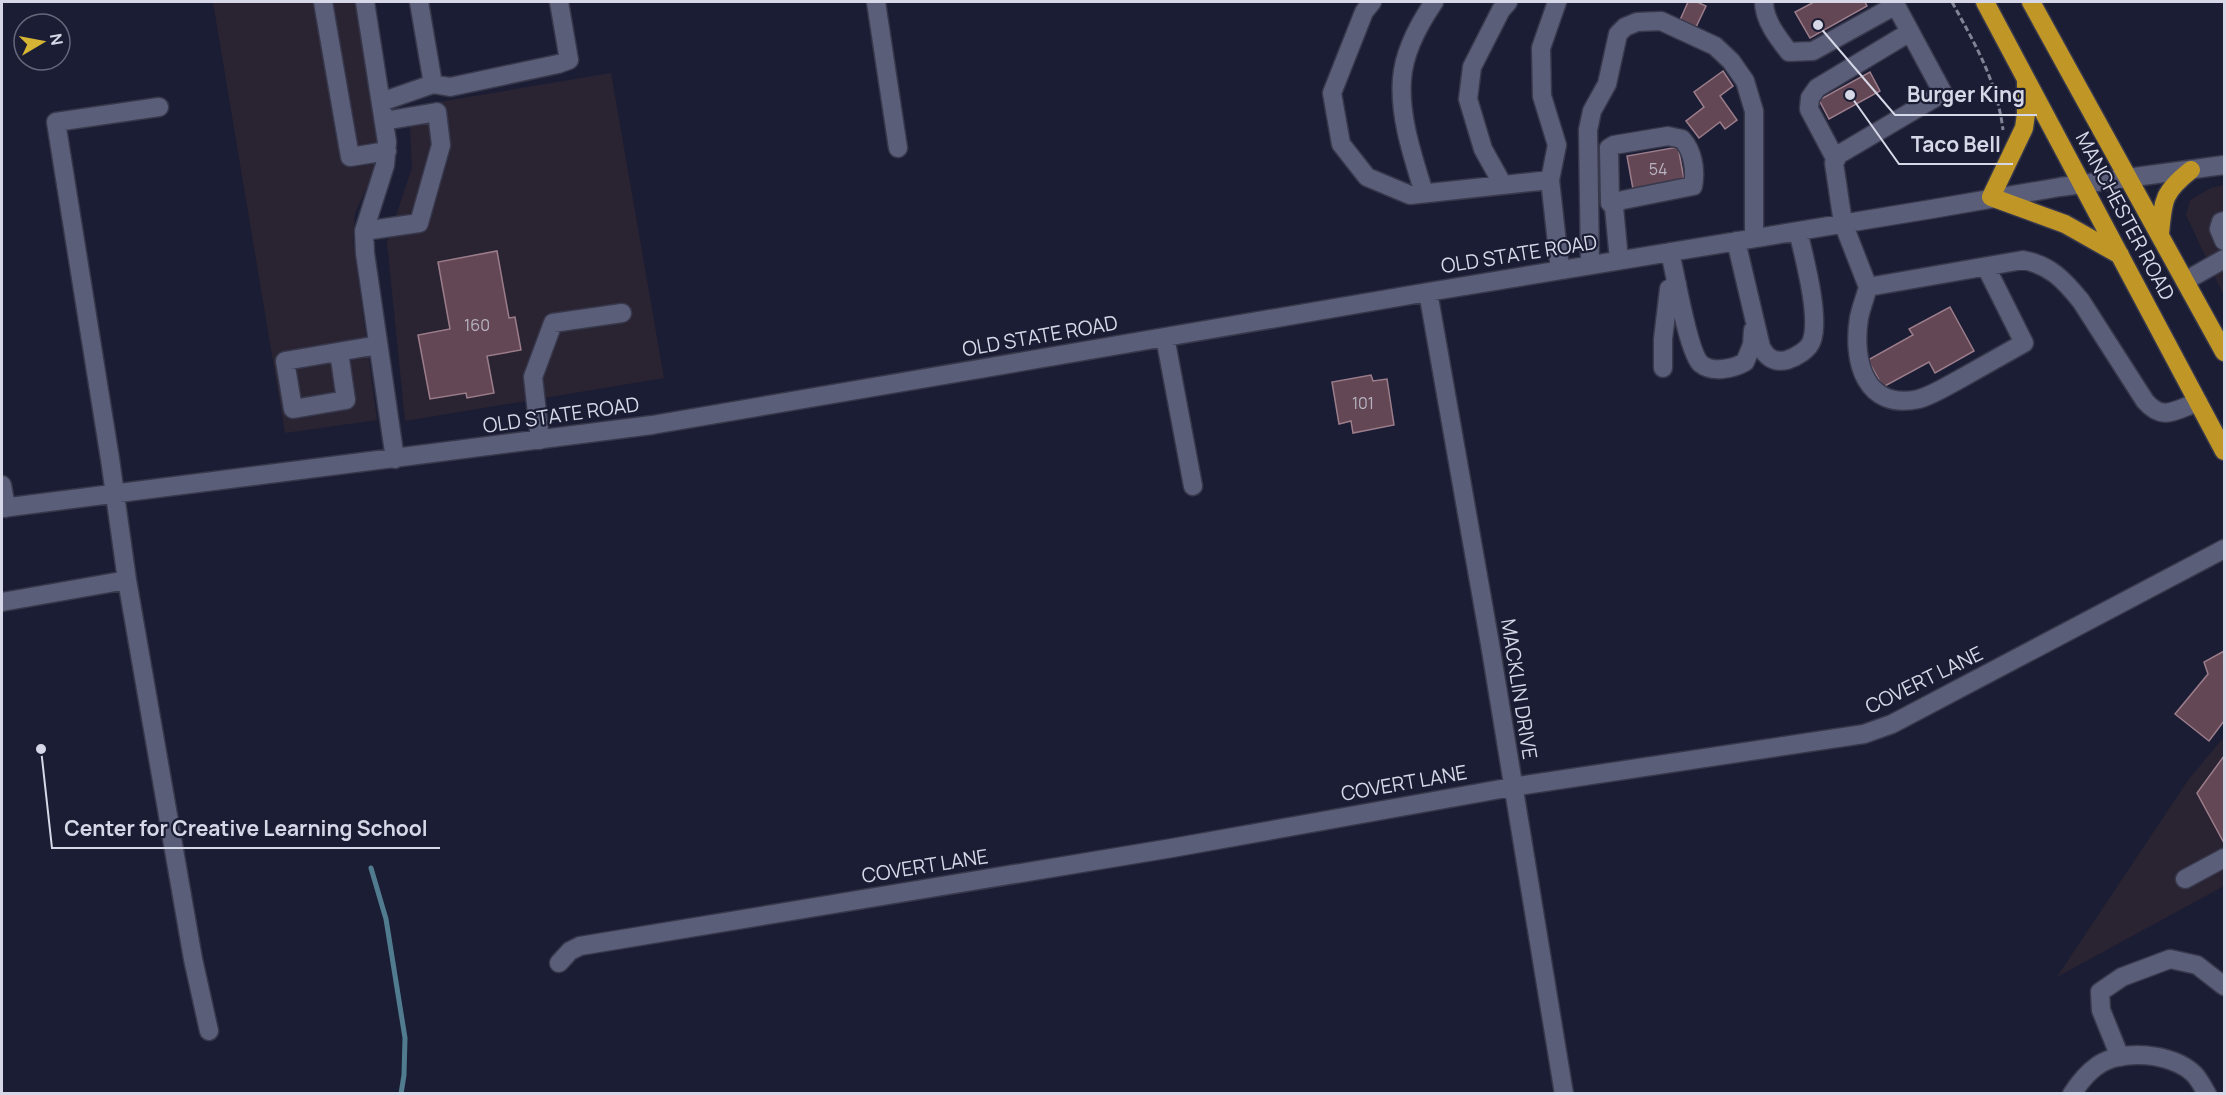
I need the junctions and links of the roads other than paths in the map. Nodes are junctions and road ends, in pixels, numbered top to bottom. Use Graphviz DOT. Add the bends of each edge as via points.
graph roads {
  1 [pos="323,2"];
  2 [pos="365,2"];
  3 [pos="419,2"];
  4 [pos="559,2"];
  5 [pos="876,2"];
  6 [pos="1372,2"];
  7 [pos="1434,2"];
  8 [pos="1508,2"];
  9 [pos="1557,2"];
  10 [pos="1764,2"];
  11 [pos="1985,2"];
  12 [pos="2031,2"];
  13 [pos="1895,3"];
  14 [pos="1910,32"];
  15 [pos="2026,76"];
  16 [pos="433,84"];
  17 [pos="381,102"];
  18 [pos="159,107"];
  19 [pos="384,122"];
  20 [pos="898,148"];
  21 [pos="387,152"];
  22 [pos="1836,160"];
  23 [pos="2224,165"];
  24 [pos="2191,171"];
  25 [pos="2128,178"];
  26 [pos="1550,180"];
  27 [pos="2083,184"];
  28 [pos="1503,185"];
  29 [pos="1424,193"];
  30 [pos="1991,197"];
  31 [pos="1614,207"];
  32 [pos="2224,221"];
  33 [pos="1843,223"];
  34 [pos="364,231"];
  35 [pos="1798,231"];
  36 [pos="2160,234"];
  37 [pos="1754,238"];
  38 [pos="1736,241"];
  39 [pos="2224,241"];
  40 [pos="1670,252"];
  41 [pos="2120,255"];
  42 [pos="2224,260"];
  43 [pos="1619,261"];
  44 [pos="1590,265"];
  45 [pos="1986,267"];
  46 [pos="1560,270"];
  47 [pos="2186,281"];
  48 [pos="1677,284"];
  49 [pos="1868,287"];
  50 [pos="1428,292"];
  51 [pos="622,313"];
  52 [pos="1754,322"];
  53 [pos="1166,337"];
  54 [pos="378,345"];
  55 [pos="339,352"];
  56 [pos="2224,352"];
  57 [pos="1663,368"];
  58 [pos="2198,402"];
  59 [pos="540,440"];
  60 [pos="2224,451"];
  61 [pos="395,459"];
  62 [pos="2,485"];
  63 [pos="1193,486"];
  64 [pos="114,495"];
  65 [pos="4,508"];
  66 [pos="2224,549"];
  67 [pos="127,580"];
  68 [pos="2,602"];
  69 [pos="1512,787"];
  70 [pos="2224,858"];
  71 [pos="2185,879"];
  72 [pos="559,963"];
  73 [pos="2224,986"];
  74 [pos="209,1031"];
  75 [pos="2120,1057"];
  76 [pos="1564,1094"];
  77 [pos="2072,1094"];
  78 [pos="2207,1094"];
  1 -- 21 [label="street" via="350,157"];
  2 -- 17 [label="street"];
  3 -- 16 [label="street"];
  4 -- 16 [label="street" via="569,60 450,87"];
  5 -- 20 [label="street"];
  6 -- 29 [label="street" via="1364,12 1332,93 1341,144 1368,177 1410,195"];
  7 -- 29 [label="street" via="1411,42 1402,78 1405,119"];
  8 -- 28 [label="street" via="1472,67 1468,99 1483,149"];
  9 -- 26 [label="street" via="1541,48 1542,96 1557,145"];
  10 -- 13 [label="street" via="1764,11 1779,40 1789,52 1800,53 1813,51"];
  11 -- 15 [label="highway, MANCHESTER ROAD"];
  12 -- 25 [label="highway, MANCHESTER ROAD"];
  13 -- 14 [label="street"];
  14 -- 22 [label="street" via="1816,88 1810,98 1809,109"];
  14 -- 22 [label="street" via="1943,93 1838,155"];
  15 -- 27 [label="highway, MANCHESTER ROAD"];
  15 -- 30 [label="highway" via="2024,128"];
  16 -- 17 [label="street"];
  17 -- 19 [label="street"];
  18 -- 64 [label="street" via="57,122"];
  19 -- 21 [label="street"];
  19 -- 34 [label="street" via="438,112 441,145 419,223"];
  21 -- 34 [label="street"];
  22 -- 33 [label="street" via="1834,173"];
  23 -- 24 [label="street, OLD STATE ROAD"];
  24 -- 25 [label="street, OLD STATE ROAD"];
  24 -- 36 [label="highway" via="2167,193"];
  25 -- 27 [label="street, OLD STATE ROAD"];
  25 -- 36 [label="highway, MANCHESTER ROAD"];
  26 -- 28 [label="street"];
  26 -- 46 [label="street"];
  27 -- 30 [label="street, OLD STATE ROAD"];
  27 -- 41 [label="highway, MANCHESTER ROAD"];
  28 -- 29 [label="street"];
  30 -- 33 [label="street, OLD STATE ROAD"];
  30 -- 41 [label="highway" via="2065,224"];
  31 -- 31 [label="street" via="1623,200 1693,186 1691,152 1682,139 1668,136 1609,148 1610,203"];
  31 -- 43 [label="street"];
  32 -- 39 [label="street" via="2219,228"];
  33 -- 35 [label="street, OLD STATE ROAD"];
  33 -- 49 [label="street"];
  34 -- 54 [label="street"];
  35 -- 37 [label="street, OLD STATE ROAD"];
  35 -- 52 [label="street" via="1808,275 1812,339 1796,356 1772,360 1761,347"];
  36 -- 47 [label="highway, MANCHESTER ROAD"];
  37 -- 38 [label="street, OLD STATE ROAD"];
  37 -- 44 [label="street" via="1754,111 1745,81 1715,46 1661,21 1637,22 1618,34 1608,84 1592,111 1588,130"];
  38 -- 40 [label="street, OLD STATE ROAD"];
  38 -- 52 [label="street"];
  40 -- 43 [label="street, OLD STATE ROAD"];
  40 -- 48 [label="street"];
  41 -- 58 [label="highway, MANCHESTER ROAD"];
  42 -- 47 [label="street"];
  43 -- 44 [label="street, OLD STATE ROAD"];
  44 -- 46 [label="street, OLD STATE ROAD"];
  45 -- 49 [label="street"];
  45 -- 49 [label="street" via="2024,344 1918,399 1876,394 1861,370 1859,318"];
  45 -- 58 [label="street" via="2023,260 2045,265 2081,302 2153,411 2165,414"];
  46 -- 50 [label="street, OLD STATE ROAD"];
  47 -- 56 [label="highway, MANCHESTER ROAD"];
  48 -- 52 [label="street" via="1694,355 1708,368 1729,368 1745,362 1752,345"];
  48 -- 57 [label="street" via="1669,289"];
  50 -- 53 [label="street, OLD STATE ROAD"];
  50 -- 69 [label="street, MACKLIN DRIVE"];
  51 -- 59 [label="street" via="553,323 533,377"];
  53 -- 59 [label="street, OLD STATE ROAD" via="652,425"];
  53 -- 63 [label="street"];
  54 -- 55 [label="street"];
  54 -- 61 [label="street"];
  58 -- 60 [label="highway, MANCHESTER ROAD"];
  59 -- 61 [label="street, OLD STATE ROAD"];
  61 -- 64 [label="street, OLD STATE ROAD"];
  62 -- 65 [label="street"];
  64 -- 65 [label="street, OLD STATE ROAD"];
  64 -- 67 [label="street"];
  66 -- 69 [label="street, COVERT LANE" via="1892,724 1864,734"];
  67 -- 68 [label="street"];
  67 -- 74 [label="street"];
  69 -- 72 [label="street, COVERT LANE" via="1149,852 580,946"];
  69 -- 76 [label="street, MACKLIN DRIVE"];
  70 -- 71 [label="street"];
  73 -- 75 [label="street" via="2197,965 2170,959 2122,977 2100,992 2101,1010"];
  75 -- 77 [label="street" via="2098,1064"];
  75 -- 78 [label="street" via="2150,1055 2174,1060 2194,1074"];
}
